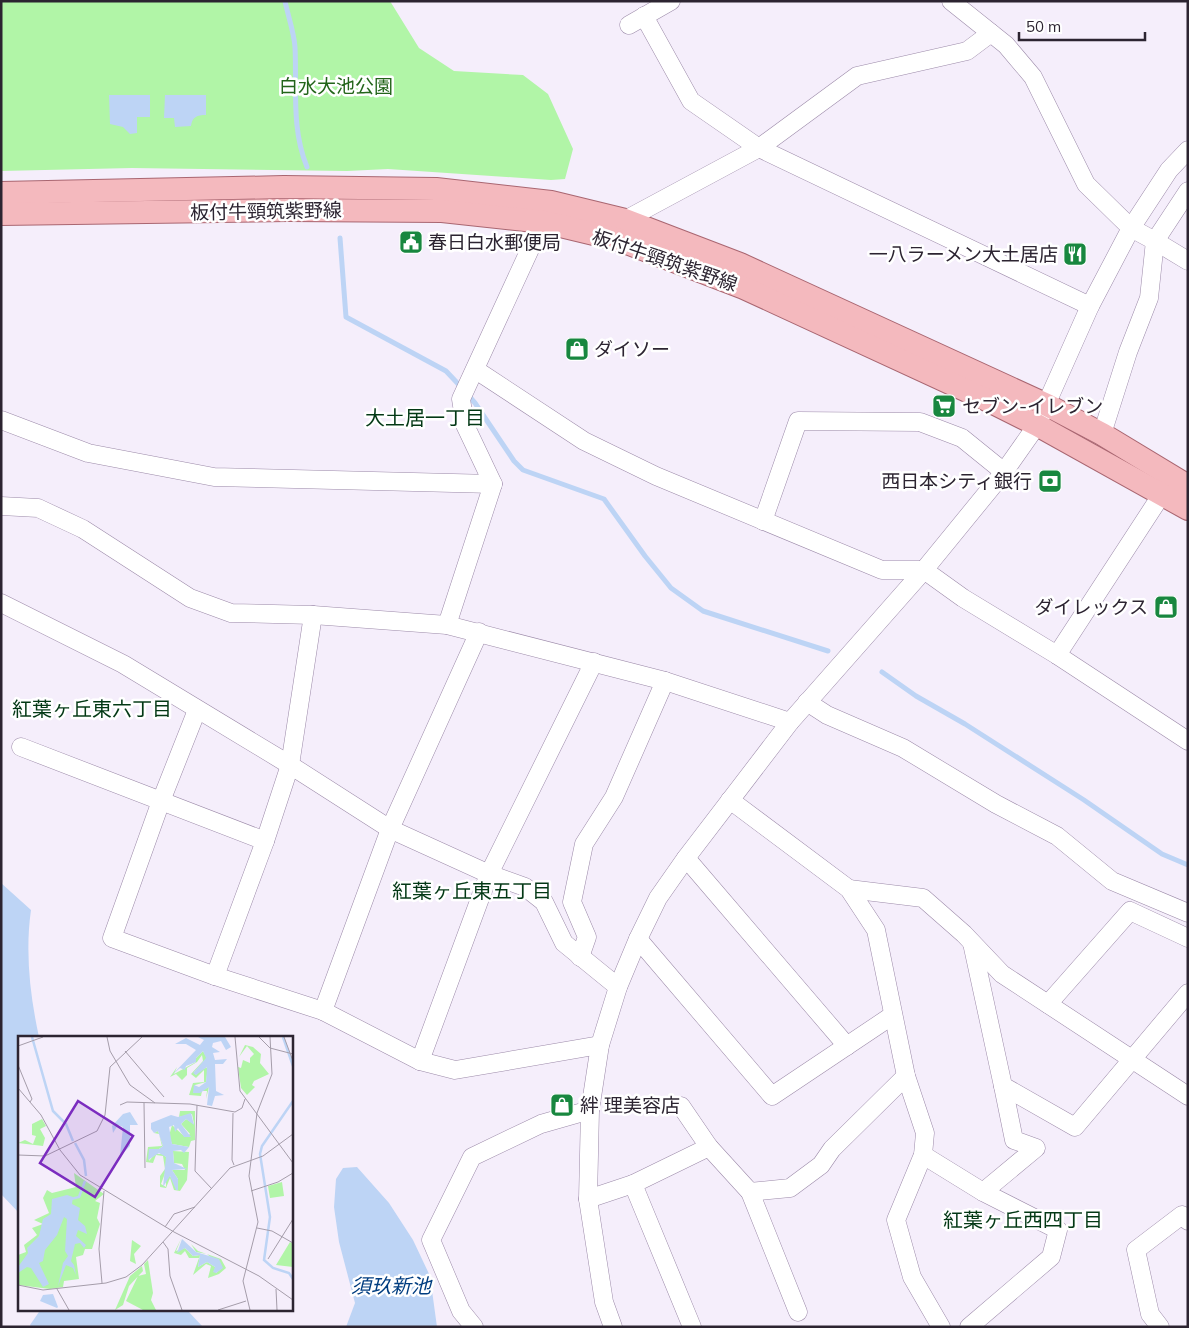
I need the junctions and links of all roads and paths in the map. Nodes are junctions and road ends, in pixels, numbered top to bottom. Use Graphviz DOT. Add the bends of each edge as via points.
graph roads {
  1 [pos="671,1"];
  2 [pos="951,1"];
  3 [pos="992,33"];
  4 [pos="760,148"];
  5 [pos="1188,150"];
  6 [pos="1188,191"];
  7 [pos="1,193"];
  8 [pos="547,212"];
  9 [pos="1,214"];
  10 [pos="625,220"];
  11 [pos="1131,228"];
  12 [pos="1155,241"];
  13 [pos="1188,261"];
  14 [pos="1090,306"];
  15 [pos="468,384"];
  16 [pos="1047,405"];
  17 [pos="1,420"];
  18 [pos="1037,425"];
  19 [pos="1102,434"];
  20 [pos="1004,472"];
  21 [pos="492,484"];
  22 [pos="1188,486"];
  23 [pos="1162,494"];
  24 [pos="1,506"];
  25 [pos="1188,509"];
  26 [pos="763,520"];
  27 [pos="924,570"];
  28 [pos="1,603"];
  29 [pos="313,615"];
  30 [pos="447,625"];
  31 [pos="479,632"];
  32 [pos="1057,655"];
  33 [pos="594,662"];
  34 [pos="665,681"];
  35 [pos="807,702"];
  36 [pos="197,710"];
  37 [pos="790,722"];
  38 [pos="1188,741"];
  39 [pos="21,747"];
  40 [pos="290,765"];
  41 [pos="730,800"];
  42 [pos="161,801"];
  43 [pos="390,829"];
  44 [pos="265,842"];
  45 [pos="686,858"];
  46 [pos="489,874"];
  47 [pos="849,889"];
  48 [pos="1188,913"];
  49 [pos="1188,938"];
  50 [pos="638,939"];
  51 [pos="972,943"];
  52 [pos="580,957"];
  53 [pos="215,976"];
  54 [pos="618,986"];
  55 [pos="1188,993"];
  56 [pos="1048,1004"];
  57 [pos="323,1011"];
  58 [pos="893,1015"];
  59 [pos="600,1045"];
  60 [pos="847,1046"];
  61 [pos="1131,1059"];
  62 [pos="420,1061"];
  63 [pos="906,1076"];
  64 [pos="1003,1086"];
  65 [pos="1188,1096"];
  66 [pos="681,1106"];
  67 [pos="590,1110"];
  68 [pos="709,1147"];
  69 [pos="923,1155"];
  70 [pos="632,1184"];
  71 [pos="750,1192"];
  72 [pos="983,1192"];
  73 [pos="588,1198"];
  74 [pos="1188,1221"];
  75 [pos="798,1312"];
  76 [pos="474,1327"];
  77 [pos="612,1327"];
  78 [pos="692,1327"];
  79 [pos="940,1327"];
  80 [pos="969,1327"];
  81 [pos="1160,1327"];
  1 -- 4 [label="street" via="637,20 691,101"];
  2 -- 3 [label="street"];
  3 -- 4 [label="street" via="967,51 856,76"];
  3 -- 11 [label="street" via="1033,76 1086,184"];
  4 -- 10 [label="street"];
  4 -- 14 [label="street"];
  5 -- 11 [label="street" via="1169,170"];
  6 -- 12 [label="street"];
  7 -- 8 [label="main road, 板付牛頸筑紫野線" via="284,187 436,189"];
  8 -- 9 [label="main road, 板付牛頸筑紫野線" via="288,210"];
  8 -- 10 [label="main road, 板付牛頸筑紫野線"];
  8 -- 15 [label="street"];
  8 -- 18 [label="main road, 板付牛頸筑紫野線" via="744,288"];
  10 -- 16 [label="main road, 板付牛頸筑紫野線" via="740,264"];
  11 -- 12 [label="street"];
  11 -- 14 [label="street"];
  12 -- 13 [label="street"];
  12 -- 19 [label="street" via="1149,298"];
  14 -- 16 [label="street"];
  15 -- 21 [label="street" via="465,425"];
  15 -- 26 [label="street" via="656,476"];
  16 -- 18 [label="street"];
  16 -- 19 [label="main road, 板付牛頸筑紫野線"];
  17 -- 21 [label="street" via="88,453 214,477"];
  18 -- 20 [label="street"];
  18 -- 23 [label="main road, 板付牛頸筑紫野線"];
  19 -- 22 [label="main road, 板付牛頸筑紫野線"];
  20 -- 26 [label="street" via="962,438 920,422 798,421"];
  20 -- 27 [label="street"];
  21 -- 30 [label="street"];
  23 -- 25 [label="main road, 板付牛頸筑紫野線"];
  23 -- 32 [label="street"];
  24 -- 29 [label="street" via="38,508 82,529 190,598 231,613"];
  26 -- 27 [label="street" via="882,570"];
  27 -- 32 [label="street" via="963,598"];
  27 -- 35 [label="street"];
  28 -- 36 [label="street" via="123,664"];
  29 -- 30 [label="street"];
  29 -- 40 [label="street"];
  30 -- 31 [label="street"];
  31 -- 33 [label="street"];
  31 -- 43 [label="street"];
  32 -- 38 [label="street"];
  33 -- 34 [label="street"];
  33 -- 46 [label="street"];
  34 -- 37 [label="street"];
  34 -- 52 [label="street" via="614,797 584,844 572,902 587,937"];
  35 -- 37 [label="street"];
  35 -- 48 [label="street" via="827,715 903,748 1057,836 1112,881"];
  36 -- 40 [label="street"];
  36 -- 42 [label="street"];
  37 -- 41 [label="street"];
  39 -- 42 [label="street"];
  40 -- 43 [label="street"];
  40 -- 44 [label="street"];
  41 -- 45 [label="street"];
  41 -- 47 [label="street"];
  42 -- 44 [label="street"];
  42 -- 53 [label="street" via="112,938"];
  43 -- 46 [label="street"];
  43 -- 57 [label="street"];
  44 -- 53 [label="street"];
  45 -- 50 [label="street" via="658,898"];
  45 -- 60 [label="street"];
  46 -- 52 [label="street" via="525,887 544,902 564,944"];
  46 -- 62 [label="street"];
  47 -- 51 [label="street" via="923,898"];
  47 -- 58 [label="street" via="876,930"];
  49 -- 56 [label="street" via="1130,911"];
  50 -- 54 [label="street"];
  50 -- 60 [label="street" via="772,1096"];
  51 -- 56 [label="street" via="1002,974"];
  51 -- 64 [label="street"];
  52 -- 54 [label="street"];
  53 -- 57 [label="street"];
  54 -- 59 [label="street"];
  55 -- 61 [label="street"];
  56 -- 61 [label="street"];
  57 -- 62 [label="street"];
  58 -- 60 [label="street"];
  58 -- 63 [label="street"];
  59 -- 62 [label="street" via="455,1070"];
  59 -- 67 [label="street"];
  61 -- 64 [label="street" via="1074,1127"];
  61 -- 65 [label="street"];
  63 -- 69 [label="street" via="925,1133"];
  63 -- 71 [label="street" via="832,1149 821,1165 790,1188"];
  64 -- 72 [label="street" via="1014,1140 1036,1148"];
  66 -- 68 [label="street"];
  67 -- 73 [label="street"];
  67 -- 76 [label="street" via="540,1124 472,1157 431,1240 461,1311"];
  68 -- 70 [label="street"];
  68 -- 71 [label="street"];
  69 -- 72 [label="street"];
  69 -- 79 [label="street" via="896,1220 912,1277"];
  70 -- 73 [label="street"];
  70 -- 78 [label="street"];
  71 -- 75 [label="street"];
  72 -- 80 [label="street" via="1058,1230 1051,1257"];
  73 -- 77 [label="street" via="604,1302"];
  74 -- 81 [label="street" via="1182,1215 1136,1250 1150,1314"];
}
